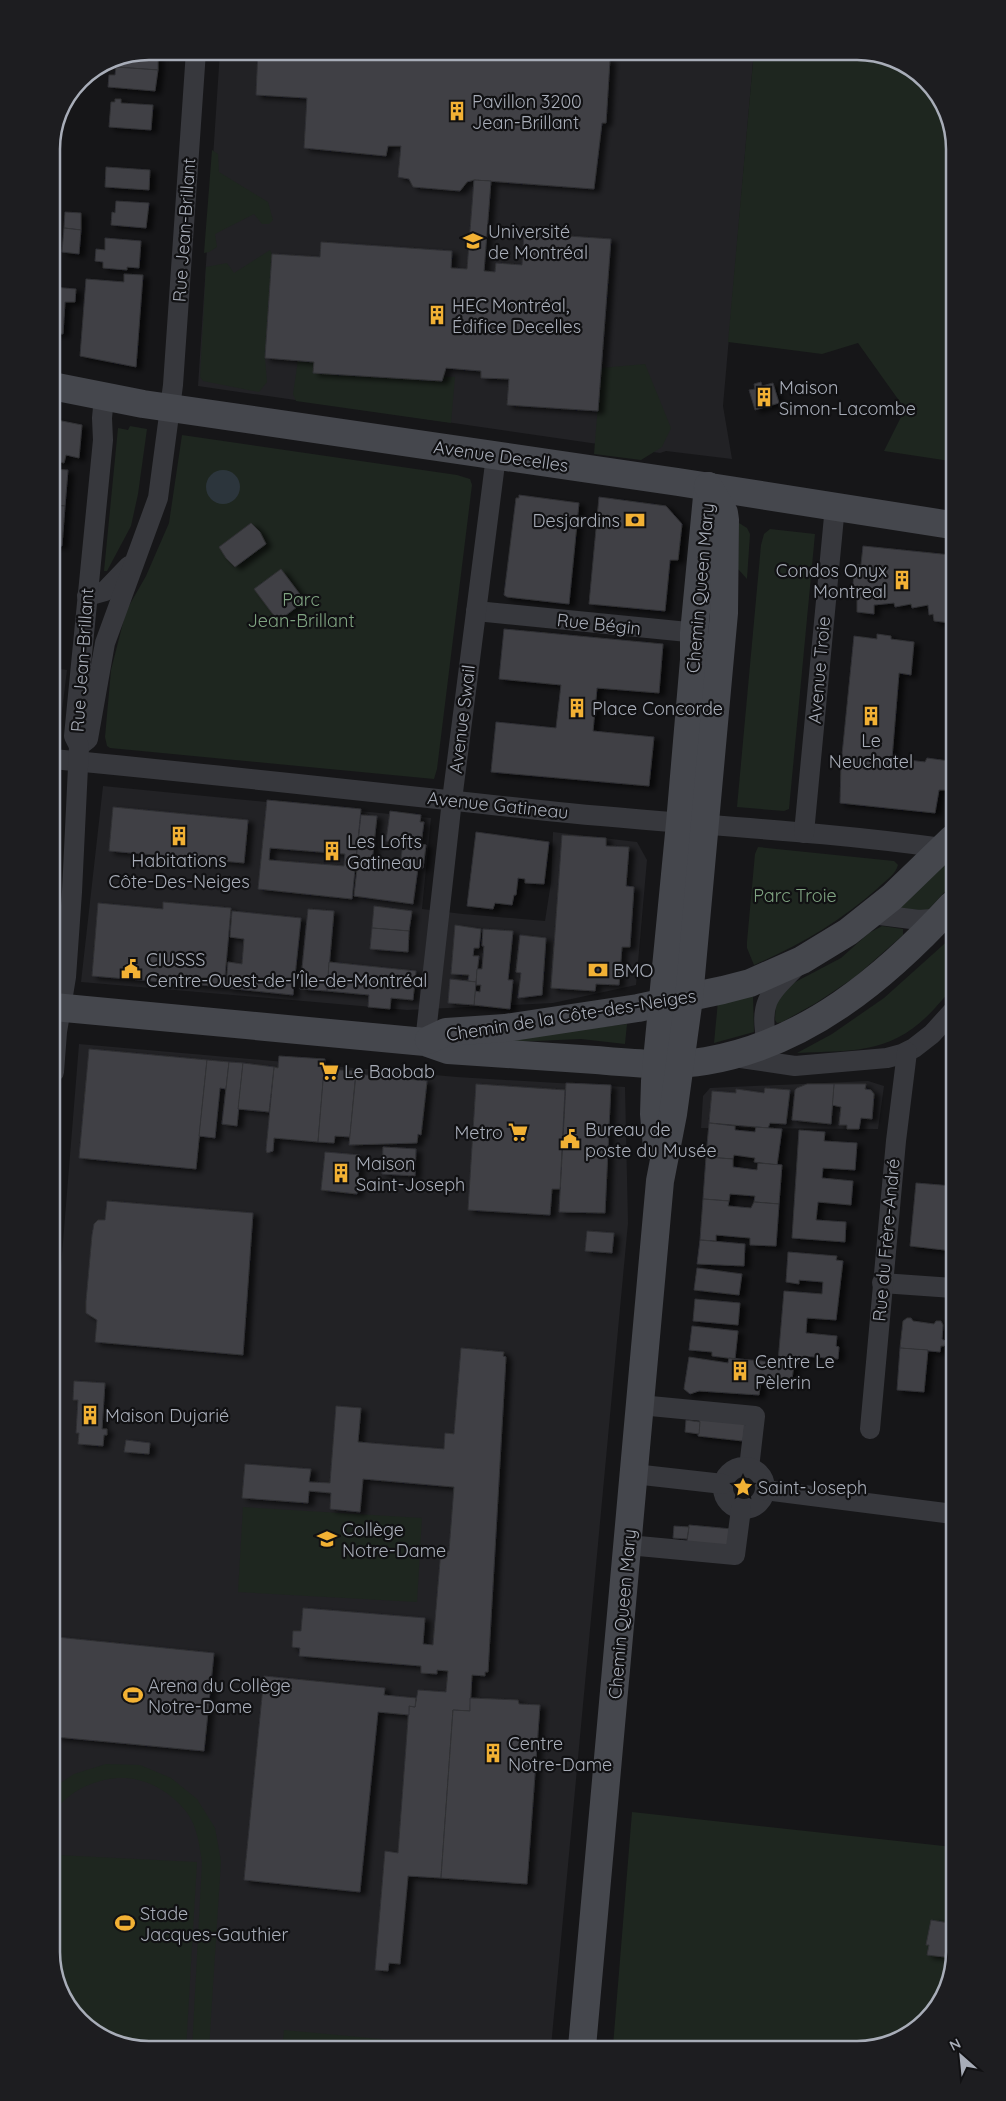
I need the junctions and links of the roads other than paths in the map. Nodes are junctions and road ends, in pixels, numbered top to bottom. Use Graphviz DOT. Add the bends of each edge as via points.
graph roads {
  1 [pos="195,60"];
  2 [pos="60,388"];
  3 [pos="104,397"];
  4 [pos="170,408"];
  5 [pos="496,456"];
  6 [pos="708,486"];
  7 [pos="835,506"];
  8 [pos="946,524"];
  9 [pos="136,559"];
  10 [pos="87,596"];
  11 [pos="476,611"];
  12 [pos="694,633"];
  13 [pos="722,636"];
  14 [pos="79,754"];
  15 [pos="60,758"];
  16 [pos="452,800"];
  17 [pos="693,824"];
  18 [pos="804,833"];
  19 [pos="946,844"];
  20 [pos="946,845"];
  21 [pos="872,914"];
  22 [pos="946,914"];
  23 [pos="946,916"];
  24 [pos="802,960"];
  25 [pos="689,998"];
  26 [pos="60,999"];
  27 [pos="661,1003"];
  28 [pos="60,1008"];
  29 [pos="946,1019"];
  30 [pos="425,1042"];
  31 [pos="767,1044"];
  32 [pos="907,1052"];
  33 [pos="727,1056"];
  34 [pos="668,1063"];
  35 [pos="882,1282"];
  36 [pos="946,1287"];
  37 [pos="640,1405"];
  38 [pos="870,1429"];
  39 [pos="748,1468"];
  40 [pos="634,1474"];
  41 [pos="723,1484"];
  42 [pos="765,1490"];
  43 [pos="741,1509"];
  44 [pos="946,1513"];
  45 [pos="628,1545"];
  46 [pos="582,2041"];
  1 -- 4 [label="street, Rue Jean-Brillant"];
  2 -- 3 [label="street, Avenue Decelles"];
  3 -- 4 [label="street, Avenue Decelles"];
  3 -- 10 [label="street, Rue Jean-Brillant" via="103,440"];
  4 -- 5 [label="street, Avenue Decelles"];
  4 -- 9 [label="street, Rue Jean-Brillant" via="158,498"];
  5 -- 6 [label="street, Avenue Decelles"];
  5 -- 11 [label="street, Avenue Swail"];
  6 -- 7 [label="street, Avenue Decelles"];
  6 -- 12 [label="street, Chemin Queen Mary"];
  6 -- 13 [label="street, Chemin Queen Mary" via="725,520"];
  7 -- 8 [label="street, Avenue Decelles"];
  7 -- 18 [label="street, Avenue Troie"];
  9 -- 10 [label="street" via="105,592"];
  9 -- 14 [label="street, Rue Jean-Brillant" via="105,643 88,740"];
  10 -- 14 [label="street, Rue Jean-Brillant" via="74,736"];
  11 -- 12 [label="street, Rue Bégin"];
  11 -- 16 [label="street, Avenue Swail"];
  12 -- 13 [label="street, Rue Bégin"];
  12 -- 17 [label="street, Chemin Queen Mary"];
  13 -- 17 [label="street, Chemin Queen Mary"];
  14 -- 15 [label="street, Avenue Gatineau"];
  14 -- 16 [label="street, Avenue Gatineau"];
  14 -- 26 [label="street, Rue Jean-Brillant" via="65,985"];
  16 -- 17 [label="street, Avenue Gatineau"];
  16 -- 30 [label="street, Avenue Swail"];
  17 -- 18 [label="street, Avenue Gatineau"];
  17 -- 25 [label="street, Chemin Queen Mary"];
  17 -- 27 [label="street, Chemin Queen Mary"];
  18 -- 19 [label="street, Avenue Gatineau"];
  20 -- 21 [label="street, Chemin de la Côte-des-Neiges"];
  21 -- 22 [label="street" via="919,920"];
  21 -- 24 [label="street, Chemin de la Côte-des-Neiges" via="831,944"];
  23 -- 31 [label="street, Chemin de la Côte-des-Neiges" via="867,986 809,1024"];
  24 -- 25 [label="street, Chemin de la Côte-des-Neiges" via="750,982"];
  24 -- 31 [label="street, Chemin de la Côte-des-Neiges" via="767,999 764,1022"];
  25 -- 27 [label="street, Chemin de la Côte-des-Neiges"];
  25 -- 34 [label="street, Chemin Queen Mary"];
  27 -- 30 [label="street, Chemin de la Côte-des-Neiges" via="505,1028 446,1032"];
  27 -- 34 [label="street, Chemin Queen Mary"];
  28 -- 30 [label="street, Chemin de la Côte-des-Neiges"];
  29 -- 32 [label="street, Chemin de la Côte-des-Neiges" via="932,1034"];
  30 -- 34 [label="street, Chemin de la Côte-des-Neiges" via="448,1050"];
  31 -- 33 [label="street, Chemin de la Côte-des-Neiges"];
  32 -- 33 [label="street, Chemin de la Côte-des-Neiges" via="869,1061 795,1066"];
  32 -- 35 [label="street, Rue du Frère-André"];
  33 -- 34 [label="street, Chemin de la Côte-des-Neiges"];
  34 -- 37 [label="street, Chemin Queen Mary" via="673,1114 660,1180"];
  35 -- 36 [label="street"];
  35 -- 38 [label="street, Rue du Frère-André"];
  37 -- 39 [label="street" via="755,1416"];
  37 -- 40 [label="street, Chemin Queen Mary"];
  39 -- 41 [label="street" via="729,1473"];
  39 -- 42 [label="street" via="763,1478"];
  40 -- 41 [label="street"];
  40 -- 45 [label="street, Chemin Queen Mary"];
  41 -- 43 [label="street" via="729,1503"];
  42 -- 43 [label="street" via="754,1507"];
  42 -- 44 [label="street"];
  43 -- 45 [label="street" via="735,1555"];
  45 -- 46 [label="street, Chemin Queen Mary"];
}
